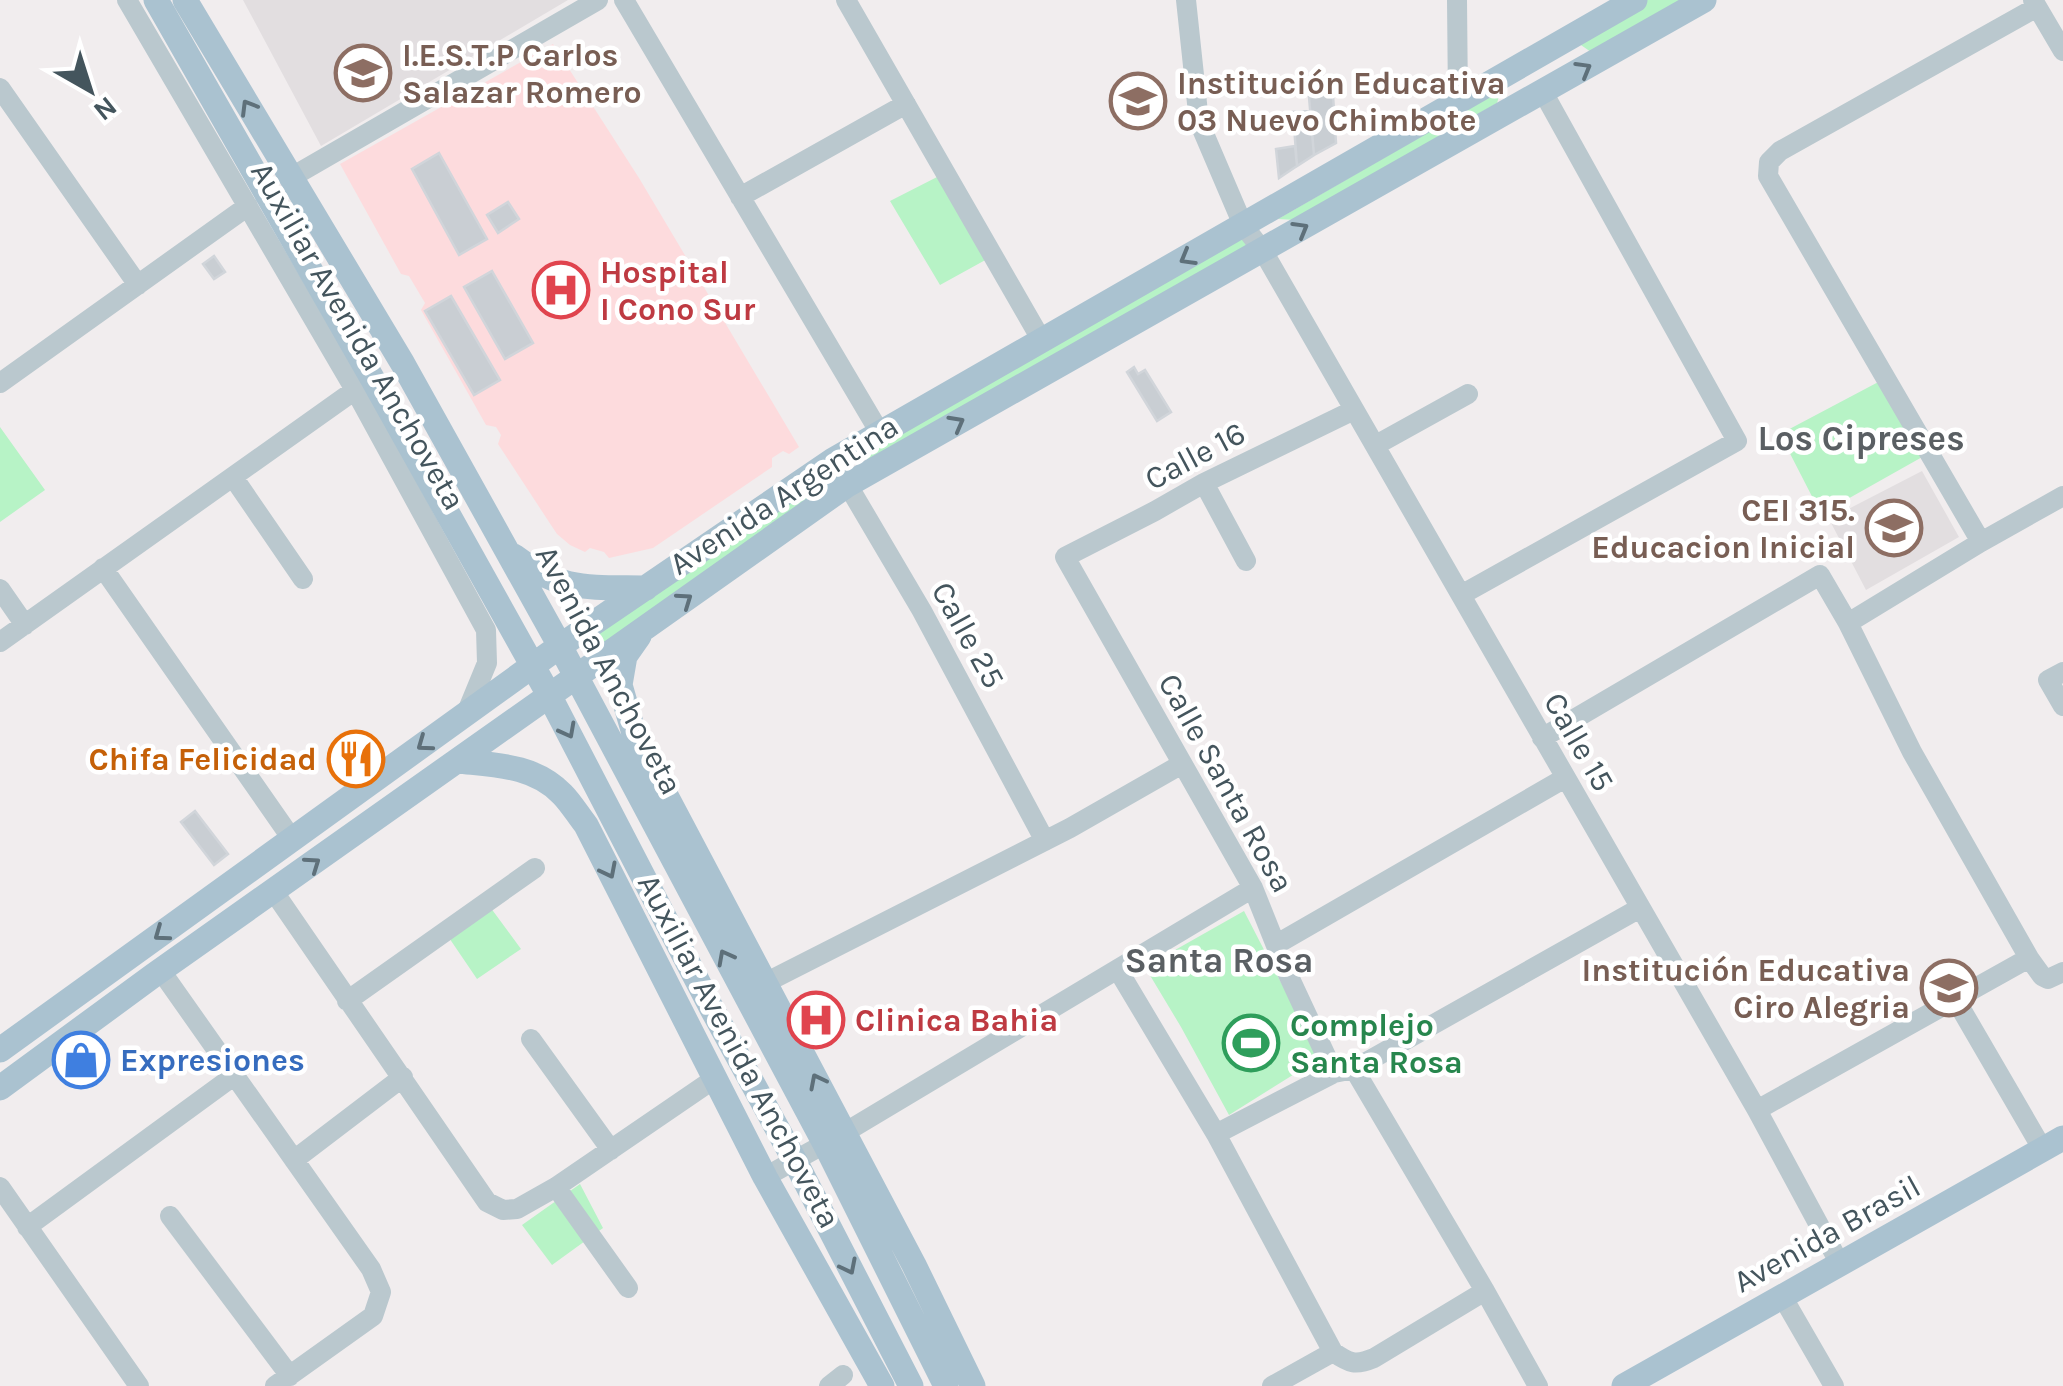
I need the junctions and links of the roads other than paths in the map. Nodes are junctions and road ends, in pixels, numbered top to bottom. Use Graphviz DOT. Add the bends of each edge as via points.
graph roads {
  1 [pos="127,0"];
  2 [pos="156,0"];
  3 [pos="185,0"];
  4 [pos="598,0"];
  5 [pos="624,0"];
  6 [pos="846,0"];
  7 [pos="1186,0"];
  8 [pos="1457,0"];
  9 [pos="1704,0"];
  10 [pos="1633,1"];
  11 [pos="2035,3"];
  12 [pos="2063,51"];
  13 [pos="0,88"];
  14 [pos="1543,92"];
  15 [pos="1458,103"];
  16 [pos="906,104"];
  17 [pos="290,178"];
  18 [pos="740,197"];
  19 [pos="248,206"];
  20 [pos="1243,225"];
  21 [pos="1262,251"];
  22 [pos="138,285"];
  23 [pos="1042,342"];
  24 [pos="0,383"];
  25 [pos="355,390"];
  26 [pos="1468,394"];
  27 [pos="1354,410"];
  28 [pos="880,433"];
  29 [pos="1376,445"];
  30 [pos="833,460"];
  31 [pos="233,477"];
  32 [pos="1204,483"];
  33 [pos="847,485"];
  34 [pos="2063,496"];
  35 [pos="1981,542"];
  36 [pos="507,550"];
  37 [pos="1065,557"];
  38 [pos="1246,561"];
  39 [pos="103,568"];
  40 [pos="303,579"];
  41 [pos="646,588"];
  42 [pos="0,589"];
  43 [pos="1461,595"];
  44 [pos="1848,623"];
  45 [pos="25,624"];
  46 [pos="644,628"];
  47 [pos="0,642"];
  48 [pos="560,646"];
  49 [pos="533,666"];
  50 [pos="2063,672"];
  51 [pos="576,675"];
  52 [pos="549,694"];
  53 [pos="2063,706"];
  54 [pos="466,714"];
  55 [pos="1542,738"];
  56 [pos="458,761"];
  57 [pos="1182,764"];
  58 [pos="1565,778"];
  59 [pos="292,839"];
  60 [pos="1045,840"];
  61 [pos="534,868"];
  62 [pos="1253,888"];
  63 [pos="274,892"];
  64 [pos="1640,908"];
  65 [pos="1278,944"];
  66 [pos="2028,958"];
  67 [pos="1118,970"];
  68 [pos="161,971"];
  69 [pos="2063,972"];
  70 [pos="755,988"];
  71 [pos="1952,994"];
  72 [pos="347,1000"];
  73 [pos="45,1018"];
  74 [pos="531,1039"];
  75 [pos="63,1043"];
  76 [pos="0,1050"];
  77 [pos="1344,1071"];
  78 [pos="235,1075"];
  79 [pos="404,1077"];
  80 [pos="714,1079"];
  81 [pos="0,1088"];
  82 [pos="1757,1110"];
  83 [pos="1216,1134"];
  84 [pos="834,1138"];
  85 [pos="2053,1144"];
  86 [pos="611,1150"];
  87 [pos="294,1160"];
  88 [pos="795,1161"];
  89 [pos="765,1177"];
  90 [pos="0,1187"];
  91 [pos="556,1187"];
  92 [pos="170,1216"];
  93 [pos="27,1227"];
  94 [pos="1840,1264"];
  95 [pos="628,1288"];
  96 [pos="1485,1291"];
  97 [pos="1782,1296"];
  98 [pos="1333,1352"];
  99 [pos="282,1381"];
  100 [pos="139,1386"];
  101 [pos="882,1386"];
  102 [pos="911,1386"];
  103 [pos="946,1386"];
  104 [pos="973,1386"];
  105 [pos="1272,1386"];
  106 [pos="1538,1386"];
  107 [pos="1624,1386"];
  108 [pos="1834,1386"];
  1 -- 19 [label="street, Auxiliar Avenida Anchoveta"];
  2 -- 49 [label="main road, Avenida Anchoveta"];
  17 -- 3 [label="main road, Avenida Anchoveta, one-way"];
  4 -- 17 [label="street"];
  5 -- 18 [label="street"];
  6 -- 16 [label="street"];
  7 -- 20 [label="street, Calle 15" via="1199,122"];
  8 -- 15 [label="street"];
  14 -- 9 [label="main road, Avenida Argentina, one-way"];
  10 -- 15 [label="main road, Avenida Argentina"];
  11 -- 12 [label="street"];
  11 -- 35 [label="street" via="1780,152 1768,176"];
  13 -- 22 [label="street"];
  21 -- 14 [label="main road, Avenida Argentina, one-way"];
  14 -- 43 [label="street" via="1737,441"];
  15 -- 20 [label="main road, Avenida Argentina"];
  16 -- 18 [label="street"];
  16 -- 23 [label="street"];
  17 -- 36 [label="main road, Avenida Anchoveta"];
  18 -- 28 [label="street"];
  19 -- 22 [label="street"];
  19 -- 25 [label="street, Auxiliar Avenida Anchoveta"];
  20 -- 21 [label="street, Calle 15"];
  20 -- 23 [label="main road, Avenida Argentina, one-way"];
  21 -- 27 [label="street, Calle 15"];
  33 -- 21 [label="main road, Avenida Argentina, one-way"];
  22 -- 24 [label="street"];
  23 -- 28 [label="main road, Avenida Argentina"];
  25 -- 31 [label="street"];
  25 -- 54 [label="street, Auxiliar Avenida Anchoveta" via="486,630 487,664"];
  26 -- 29 [label="street"];
  27 -- 29 [label="street, Calle 15"];
  27 -- 32 [label="street, Calle 16"];
  28 -- 30 [label="main road, Avenida Argentina"];
  29 -- 43 [label="street, Calle 15"];
  30 -- 33 [label="street, Calle 25"];
  30 -- 41 [label="main road, Avenida Argentina"];
  31 -- 39 [label="street"];
  31 -- 40 [label="street"];
  32 -- 37 [label="street, Calle 16"];
  32 -- 38 [label="street"];
  46 -- 33 [label="main road, Avenida Argentina, one-way"];
  33 -- 60 [label="street, Calle 25"];
  34 -- 35 [label="street"];
  35 -- 44 [label="street"];
  36 -- 41 [label="main road" via="536,574 568,585"];
  36 -- 48 [label="main road, Avenida Anchoveta"];
  37 -- 57 [label="street, Calle Santa Rosa"];
  39 -- 45 [label="street"];
  39 -- 59 [label="street"];
  41 -- 48 [label="main road, Avenida Argentina"];
  42 -- 45 [label="street"];
  43 -- 55 [label="street, Calle 15"];
  44 -- 55 [label="street" via="1820,575"];
  44 -- 66 [label="street"];
  45 -- 47 [label="street"];
  46 -- 51 [label="main road, Avenida Argentina"];
  46 -- 70 [label="main road, Auxiliar Avenida Anchoveta" via="625,656 620,684 635,736"];
  48 -- 49 [label="main road, Avenida Argentina"];
  48 -- 51 [label="main road, Avenida Anchoveta"];
  49 -- 52 [label="main road, Avenida Anchoveta"];
  49 -- 54 [label="main road, Avenida Argentina"];
  50 -- 53 [label="street" via="2048,680"];
  51 -- 52 [label="main road, Avenida Argentina"];
  70 -- 51 [label="main road, Avenida Anchoveta, one-way"];
  52 -- 56 [label="main road, Avenida Argentina"];
  52 -- 88 [label="main road, Avenida Anchoveta, one-way"];
  54 -- 59 [label="main road, Avenida Argentina, one-way"];
  55 -- 58 [label="street, Calle 15"];
  63 -- 56 [label="main road, Avenida Argentina, one-way"];
  56 -- 80 [label="main road, Auxiliar Avenida Anchoveta, one-way" via="519,768 563,795 586,825"];
  57 -- 60 [label="street"];
  57 -- 62 [label="street, Calle Santa Rosa"];
  58 -- 64 [label="street, Calle 15"];
  58 -- 65 [label="street"];
  59 -- 73 [label="main road, Avenida Argentina, one-way"];
  60 -- 70 [label="street"];
  61 -- 72 [label="street"];
  62 -- 65 [label="street, Calle Santa Rosa"];
  62 -- 67 [label="street"];
  63 -- 68 [label="main road, Avenida Argentina"];
  63 -- 72 [label="street"];
  64 -- 77 [label="street"];
  64 -- 82 [label="street, Calle 15"];
  65 -- 77 [label="street, Calle Santa Rosa"];
  66 -- 69 [label="street" via="2048,979"];
  66 -- 71 [label="street"];
  67 -- 83 [label="street"];
  67 -- 84 [label="street"];
  68 -- 75 [label="main road, Avenida Argentina"];
  68 -- 78 [label="street"];
  84 -- 70 [label="main road, Auxiliar Avenida Anchoveta, one-way"];
  71 -- 82 [label="street"];
  71 -- 85 [label="street"];
  72 -- 79 [label="street"];
  73 -- 75 [label="street"];
  73 -- 76 [label="main road, Avenida Argentina"];
  74 -- 86 [label="street"];
  75 -- 81 [label="main road, Avenida Argentina"];
  77 -- 83 [label="street"];
  77 -- 96 [label="street, Calle Santa Rosa"];
  78 -- 87 [label="street"];
  78 -- 93 [label="street"];
  79 -- 87 [label="street"];
  79 -- 91 [label="street" via="487,1202 518,1209"];
  80 -- 86 [label="street"];
  80 -- 89 [label="main road, Auxiliar Avenida Anchoveta"];
  82 -- 94 [label="street, Calle 15"];
  83 -- 98 [label="street"];
  84 -- 88 [label="street"];
  84 -- 103 [label="main road"];
  84 -- 104 [label="main road, Auxiliar Avenida Anchoveta" via="914,1265"];
  85 -- 94 [label="main road, Avenida Brasil"];
  86 -- 91 [label="street"];
  87 -- 99 [label="street" via="381,1292 373,1316"];
  88 -- 89 [label="street"];
  88 -- 102 [label="main road, Avenida Anchoveta, one-way"];
  89 -- 101 [label="main road, Auxiliar Avenida Anchoveta"];
  90 -- 93 [label="street"];
  91 -- 95 [label="street"];
  92 -- 99 [label="street"];
  93 -- 100 [label="street"];
  94 -- 97 [label="main road, Avenida Brasil"];
  96 -- 98 [label="street" via="1361,1364"];
  96 -- 106 [label="street, Calle Santa Rosa"];
  97 -- 107 [label="main road, Avenida Brasil"];
  97 -- 108 [label="street"];
  98 -- 105 [label="street"];
}
